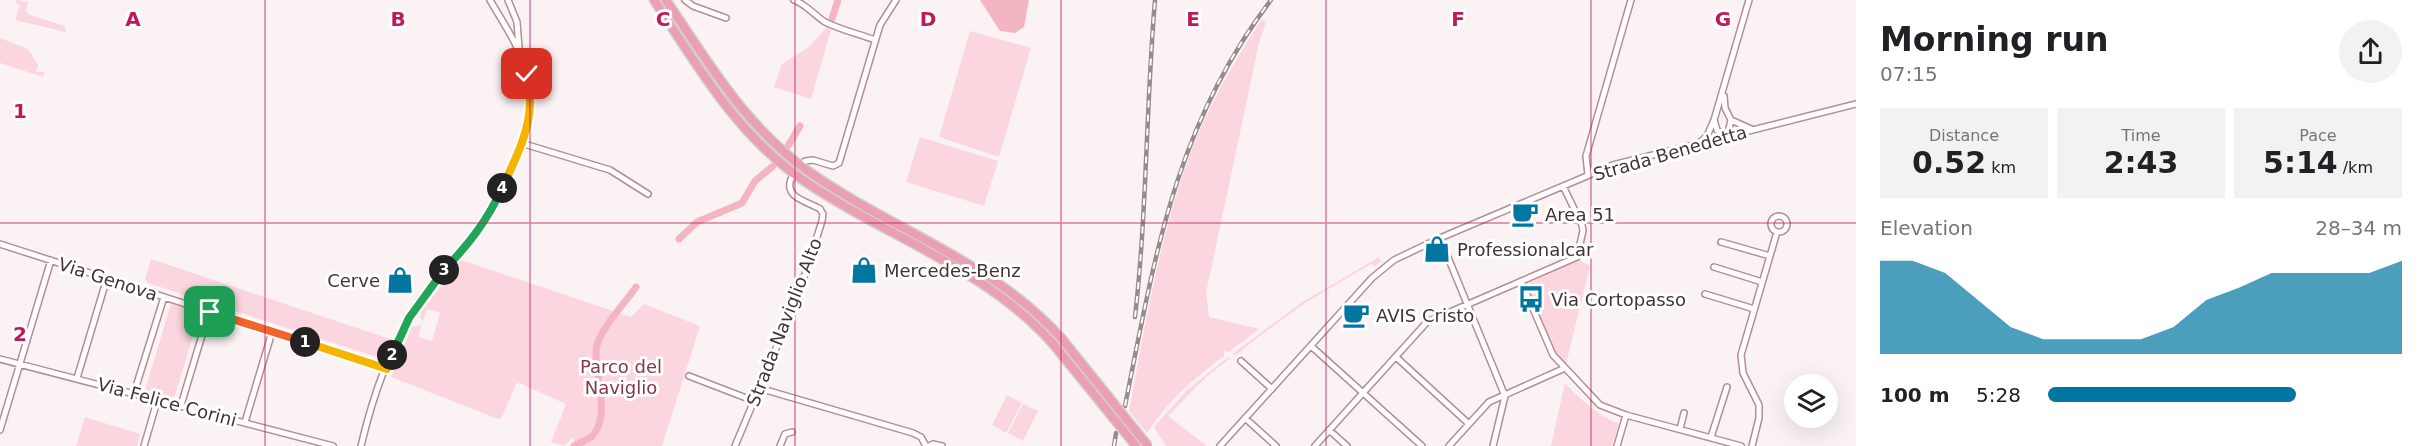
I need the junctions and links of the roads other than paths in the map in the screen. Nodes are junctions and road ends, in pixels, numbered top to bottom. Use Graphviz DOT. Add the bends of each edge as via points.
graph roads {
  1 [pos="490,0"];
  2 [pos="508,0"];
  3 [pos="653,0"];
  4 [pos="666,0"];
  5 [pos="685,0"];
  6 [pos="794,0"];
  7 [pos="896,0"];
  8 [pos="1631,0"];
  9 [pos="1749,0"];
  10 [pos="726,18"];
  11 [pos="875,40"];
  12 [pos="519,50"];
  13 [pos="1724,92"];
  14 [pos="1856,104"];
  15 [pos="1714,120"];
  16 [pos="1731,120"];
  17 [pos="1754,129"];
  18 [pos="1727,137"];
  19 [pos="521,143"];
  20 [pos="1698,144"];
  21 [pos="805,161"];
  22 [pos="1588,175"];
  23 [pos="791,179"];
  24 [pos="1563,186"];
  25 [pos="648,194"];
  26 [pos="1777,232"];
  27 [pos="1440,238"];
  28 [pos="1721,242"];
  29 [pos="0,244"];
  30 [pos="1770,256"];
  31 [pos="51,261"];
  32 [pos="1714,267"];
  33 [pos="107,279"];
  34 [pos="1521,281"];
  35 [pos="1762,282"];
  36 [pos="1705,294"];
  37 [pos="164,297"];
  38 [pos="1467,304"];
  39 [pos="1754,309"];
  40 [pos="210,312"];
  41 [pos="272,332"];
  42 [pos="1311,346"];
  43 [pos="1396,357"];
  44 [pos="0,358"];
  45 [pos="1241,362"];
  46 [pos="20,364"];
  47 [pos="1565,368"];
  48 [pos="387,369"];
  49 [pos="689,376"];
  50 [pos="77,378"];
  51 [pos="1727,387"];
  52 [pos="759,388"];
  53 [pos="1272,389"];
  54 [pos="134,393"];
  55 [pos="1363,393"];
  56 [pos="1505,396"];
  57 [pos="158,398"];
  58 [pos="754,401"];
  59 [pos="181,405"];
  60 [pos="1684,412"];
  61 [pos="1626,415"];
  62 [pos="1245,418"];
  63 [pos="245,422"];
  64 [pos="1469,423"];
  65 [pos="1680,429"];
  66 [pos="0,430"];
  67 [pos="1329,430"];
  68 [pos="792,432"];
  69 [pos="1711,438"];
  70 [pos="144,446"];
  71 [pos="333,446"];
  72 [pos="361,446"];
  73 [pos="735,446"];
  74 [pos="780,446"];
  75 [pos="927,446"];
  76 [pos="942,446"];
  77 [pos="1136,446"];
  78 [pos="1148,446"];
  79 [pos="1220,446"];
  80 [pos="1276,446"];
  81 [pos="1315,446"];
  82 [pos="1347,446"];
  83 [pos="1422,446"];
  84 [pos="1449,446"];
  85 [pos="1493,446"];
  86 [pos="1617,446"];
  87 [pos="1741,446"];
  88 [pos="1752,446"];
  1 -- 12 [label="street"];
  2 -- 12 [label="street" via="517,22"];
  3 -- 77 [label="highway, bridge" via="730,111 759,144 829,196 980,282 1021,312 1054,345"];
  4 -- 78 [label="highway, bridge" via="734,100 780,148 827,183 986,274 1027,305 1062,339"];
  5 -- 10 [label="street"];
  6 -- 11 [label="street" via="829,23"];
  7 -- 11 [label="street"];
  8 -- 22 [label="street" via="1586,156"];
  9 -- 13 [label="street"];
  11 -- 21 [label="street" via="840,163 833,166"];
  12 -- 19 [label="street" via="530,103"];
  13 -- 15 [label="street"];
  13 -- 16 [label="street"];
  14 -- 17 [label="street, Strada Benedetta"];
  15 -- 18 [label="street" via="1717,130"];
  15 -- 20 [label="street" via="1707,136"];
  16 -- 17 [label="street"];
  16 -- 18 [label="street"];
  17 -- 18 [label="street, Strada Benedetta"];
  18 -- 20 [label="street, Strada Benedetta"];
  19 -- 25 [label="street" via="610,170"];
  19 -- 48 [label="street" via="494,207 418,304"];
  20 -- 22 [label="street, Strada Benedetta"];
  22 -- 24 [label="street, Strada Benedetta"];
  23 -- 52 [label="street, Strada Naviglio Alto" via="792,193 820,209 823,219 798,296"];
  24 -- 27 [label="street, Strada Benedetta"];
  24 -- 34 [label="street" via="1582,225 1577,257"];
  26 -- 30 [label="street"];
  27 -- 38 [label="street"];
  27 -- 42 [label="street, Strada Benedetta" via="1380,270"];
  28 -- 30 [label="street"];
  29 -- 31 [label="street, Via Genova"];
  30 -- 35 [label="street"];
  31 -- 33 [label="street, Via Genova"];
  31 -- 46 [label="street"];
  32 -- 35 [label="street"];
  33 -- 37 [label="street, Via Genova"];
  33 -- 50 [label="street"];
  34 -- 38 [label="street"];
  34 -- 47 [label="street" via="1553,355"];
  35 -- 39 [label="street"];
  36 -- 39 [label="street"];
  37 -- 40 [label="street, Via Genova"];
  37 -- 54 [label="street"];
  38 -- 43 [label="street" via="1428,321"];
  38 -- 56 [label="street"];
  39 -- 88 [label="street" via="1741,355 1743,373 1759,405"];
  40 -- 41 [label="street, Via Genova"];
  40 -- 59 [label="street"];
  41 -- 48 [label="street, Via Genova"];
  41 -- 63 [label="street"];
  42 -- 53 [label="street, Strada Benedetta"];
  42 -- 55 [label="street"];
  43 -- 55 [label="street"];
  43 -- 64 [label="street"];
  44 -- 46 [label="street, Via Felice Corini"];
  45 -- 53 [label="street"];
  46 -- 50 [label="street, Via Felice Corini"];
  46 -- 66 [label="street"];
  47 -- 56 [label="street"];
  47 -- 61 [label="street" via="1600,405"];
  48 -- 72 [label="street"];
  49 -- 58 [label="street"];
  50 -- 54 [label="street, Via Felice Corini"];
  51 -- 69 [label="street"];
  52 -- 58 [label="street, Strada Naviglio Alto"];
  52 -- 75 [label="street" via="914,433"];
  53 -- 62 [label="street, Strada Benedetta"];
  54 -- 57 [label="street, Via Felice Corini"];
  55 -- 67 [label="street"];
  55 -- 83 [label="street"];
  56 -- 64 [label="street" via="1489,402"];
  56 -- 85 [label="street"];
  57 -- 59 [label="street, Via Felice Corini"];
  57 -- 70 [label="street"];
  58 -- 73 [label="street, Strada Naviglio Alto"];
  59 -- 63 [label="street, Via Felice Corini"];
  60 -- 65 [label="street"];
  61 -- 65 [label="street"];
  61 -- 86 [label="street"];
  62 -- 79 [label="street, Strada Benedetta"];
  62 -- 80 [label="street"];
  63 -- 71 [label="street, Via Felice Corini"];
  64 -- 84 [label="street"];
  65 -- 69 [label="street"];
  67 -- 81 [label="street"];
  67 -- 82 [label="street"];
  68 -- 74 [label="street" via="785,434"];
  69 -- 87 [label="street"];
  75 -- 76 [label="street"];
}
